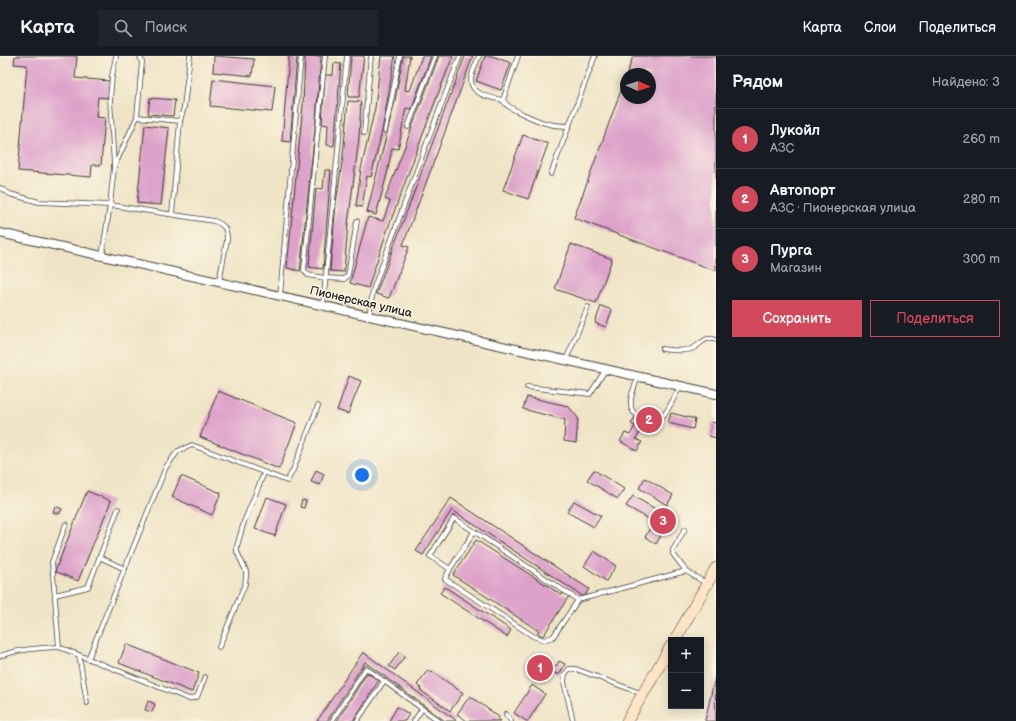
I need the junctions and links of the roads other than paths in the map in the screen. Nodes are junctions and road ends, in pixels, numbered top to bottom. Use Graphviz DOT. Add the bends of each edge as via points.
graph roads {
  1 [pos="116,56"];
  2 [pos="140,56"];
  3 [pos="190,56"];
  4 [pos="301,56"];
  5 [pos="325,56"];
  6 [pos="347,56"];
  7 [pos="371,56"];
  8 [pos="400,56"];
  9 [pos="435,56"];
  10 [pos="460,56"];
  11 [pos="479,56"];
  12 [pos="518,56"];
  13 [pos="595,56"];
  14 [pos="503,100"];
  15 [pos="137,117"];
  16 [pos="180,121"];
  17 [pos="569,126"];
  18 [pos="408,127"];
  19 [pos="385,131"];
  20 [pos="364,133"];
  21 [pos="114,167"];
  22 [pos="551,174"];
  23 [pos="0,188"];
  24 [pos="110,205"];
  25 [pos="172,214"];
  26 [pos="357,221"];
  27 [pos="0,233"];
  28 [pos="102,256"];
  29 [pos="325,278"];
  30 [pos="219,282"];
  31 [pos="280,296"];
  32 [pos="323,305"];
  33 [pos="588,307"];
  34 [pos="369,316"];
  35 [pos="716,340"];
  36 [pos="662,349"];
  37 [pos="566,360"];
  38 [pos="606,369"];
  39 [pos="638,376"];
  40 [pos="680,386"];
  41 [pos="527,387"];
  42 [pos="716,394"];
  43 [pos="318,406"];
  44 [pos="264,473"];
  45 [pos="118,509"];
  46 [pos="66,524"];
  47 [pos="685,529"];
  48 [pos="474,532"];
  49 [pos="99,557"];
  50 [pos="125,568"];
  51 [pos="450,569"];
  52 [pos="715,570"];
  53 [pos="686,571"];
  54 [pos="707,584"];
  55 [pos="55,595"];
  56 [pos="578,600"];
  57 [pos="677,637"];
  58 [pos="59,647"];
  59 [pos="218,647"];
  60 [pos="668,651"];
  61 [pos="79,655"];
  62 [pos="0,656"];
  63 [pos="88,659"];
  64 [pos="205,677"];
  65 [pos="384,681"];
  66 [pos="643,695"];
  67 [pos="87,703"];
  68 [pos="422,708"];
  69 [pos="506,714"];
  70 [pos="332,721"];
  71 [pos="357,721"];
  72 [pos="414,721"];
  73 [pos="440,721"];
  74 [pos="511,721"];
  75 [pos="574,721"];
  76 [pos="627,721"];
  1 -- 21 [label="lane" via="110,99"];
  2 -- 15 [label="lane" via="142,62"];
  3 -- 16 [label="lane"];
  4 -- 31 [label="lane"];
  5 -- 29 [label="lane" via="304,270 308,275"];
  6 -- 29 [label="lane"];
  7 -- 20 [label="lane"];
  8 -- 19 [label="lane"];
  9 -- 18 [label="lane"];
  10 -- 34 [label="lane" via="373,290"];
  11 -- 14 [label="lane" via="471,80 473,87 483,94"];
  12 -- 14 [label="lane"];
  13 -- 17 [label="lane"];
  14 -- 17 [label="lane" via="510,108 540,121"];
  15 -- 16 [label="lane"];
  15 -- 21 [label="lane"];
  16 -- 25 [label="lane"];
  17 -- 22 [label="lane"];
  21 -- 24 [label="lane"];
  23 -- 24 [label="lane" via="10,194 40,202"];
  24 -- 25 [label="lane"];
  24 -- 28 [label="lane"];
  25 -- 30 [label="lane" via="214,221 225,228 227,240"];
  26 -- 29 [label="lane" via="348,275 344,279"];
  27 -- 28 [label="street, Пионерская улица"];
  28 -- 30 [label="street, Пионерская улица"];
  29 -- 32 [label="lane"];
  30 -- 31 [label="street, Пионерская улица"];
  31 -- 32 [label="street, Пионерская улица"];
  32 -- 34 [label="street, Пионерская улица"];
  33 -- 37 [label="lane"];
  34 -- 37 [label="street, Пионерская улица"];
  35 -- 36 [label="lane" via="708,338 692,349 682,351"];
  37 -- 38 [label="street, Пионерская улица"];
  38 -- 39 [label="street, Пионерская улица"];
  38 -- 41 [label="lane" via="590,394"];
  39 -- 40 [label="street, Пионерская улица"];
  39 -- 40 [label="lane" via="632,393 632,411 647,420 654,421 663,416"];
  40 -- 42 [label="street, Пионерская улица"];
  43 -- 44 [label="lane" via="287,481"];
  44 -- 50 [label="lane" via="192,445 178,451 166,467"];
  44 -- 59 [label="lane" via="237,546 237,552 246,571 245,584"];
  45 -- 49 [label="lane"];
  46 -- 55 [label="lane" via="52,562"];
  47 -- 53 [label="lane" via="672,554"];
  48 -- 51 [label="lane"];
  48 -- 51 [label="lane" via="454,518 430,556"];
  48 -- 56 [label="lane"];
  49 -- 50 [label="lane"];
  49 -- 55 [label="lane" via="88,587"];
  50 -- 63 [label="lane"];
  51 -- 56 [label="lane" via="445,579 532,636 544,640 553,637"];
  52 -- 54 [label="main road"];
  53 -- 54 [label="lane"];
  53 -- 56 [label="lane"];
  54 -- 57 [label="main road"];
  55 -- 58 [label="lane"];
  58 -- 61 [label="lane"];
  58 -- 62 [label="lane" via="16,651"];
  60 -- 66 [label="main road"];
  61 -- 63 [label="lane"];
  61 -- 67 [label="lane"];
  63 -- 64 [label="lane" via="189,699 197,697"];
  65 -- 68 [label="lane"];
  65 -- 70 [label="lane" via="366,668"];
  65 -- 71 [label="lane"];
  66 -- 75 [label="lane" via="576,669 569,670 565,674 564,682"];
  66 -- 76 [label="main road"];
  68 -- 72 [label="lane"];
  68 -- 73 [label="lane"];
  69 -- 74 [label="lane"];
}
